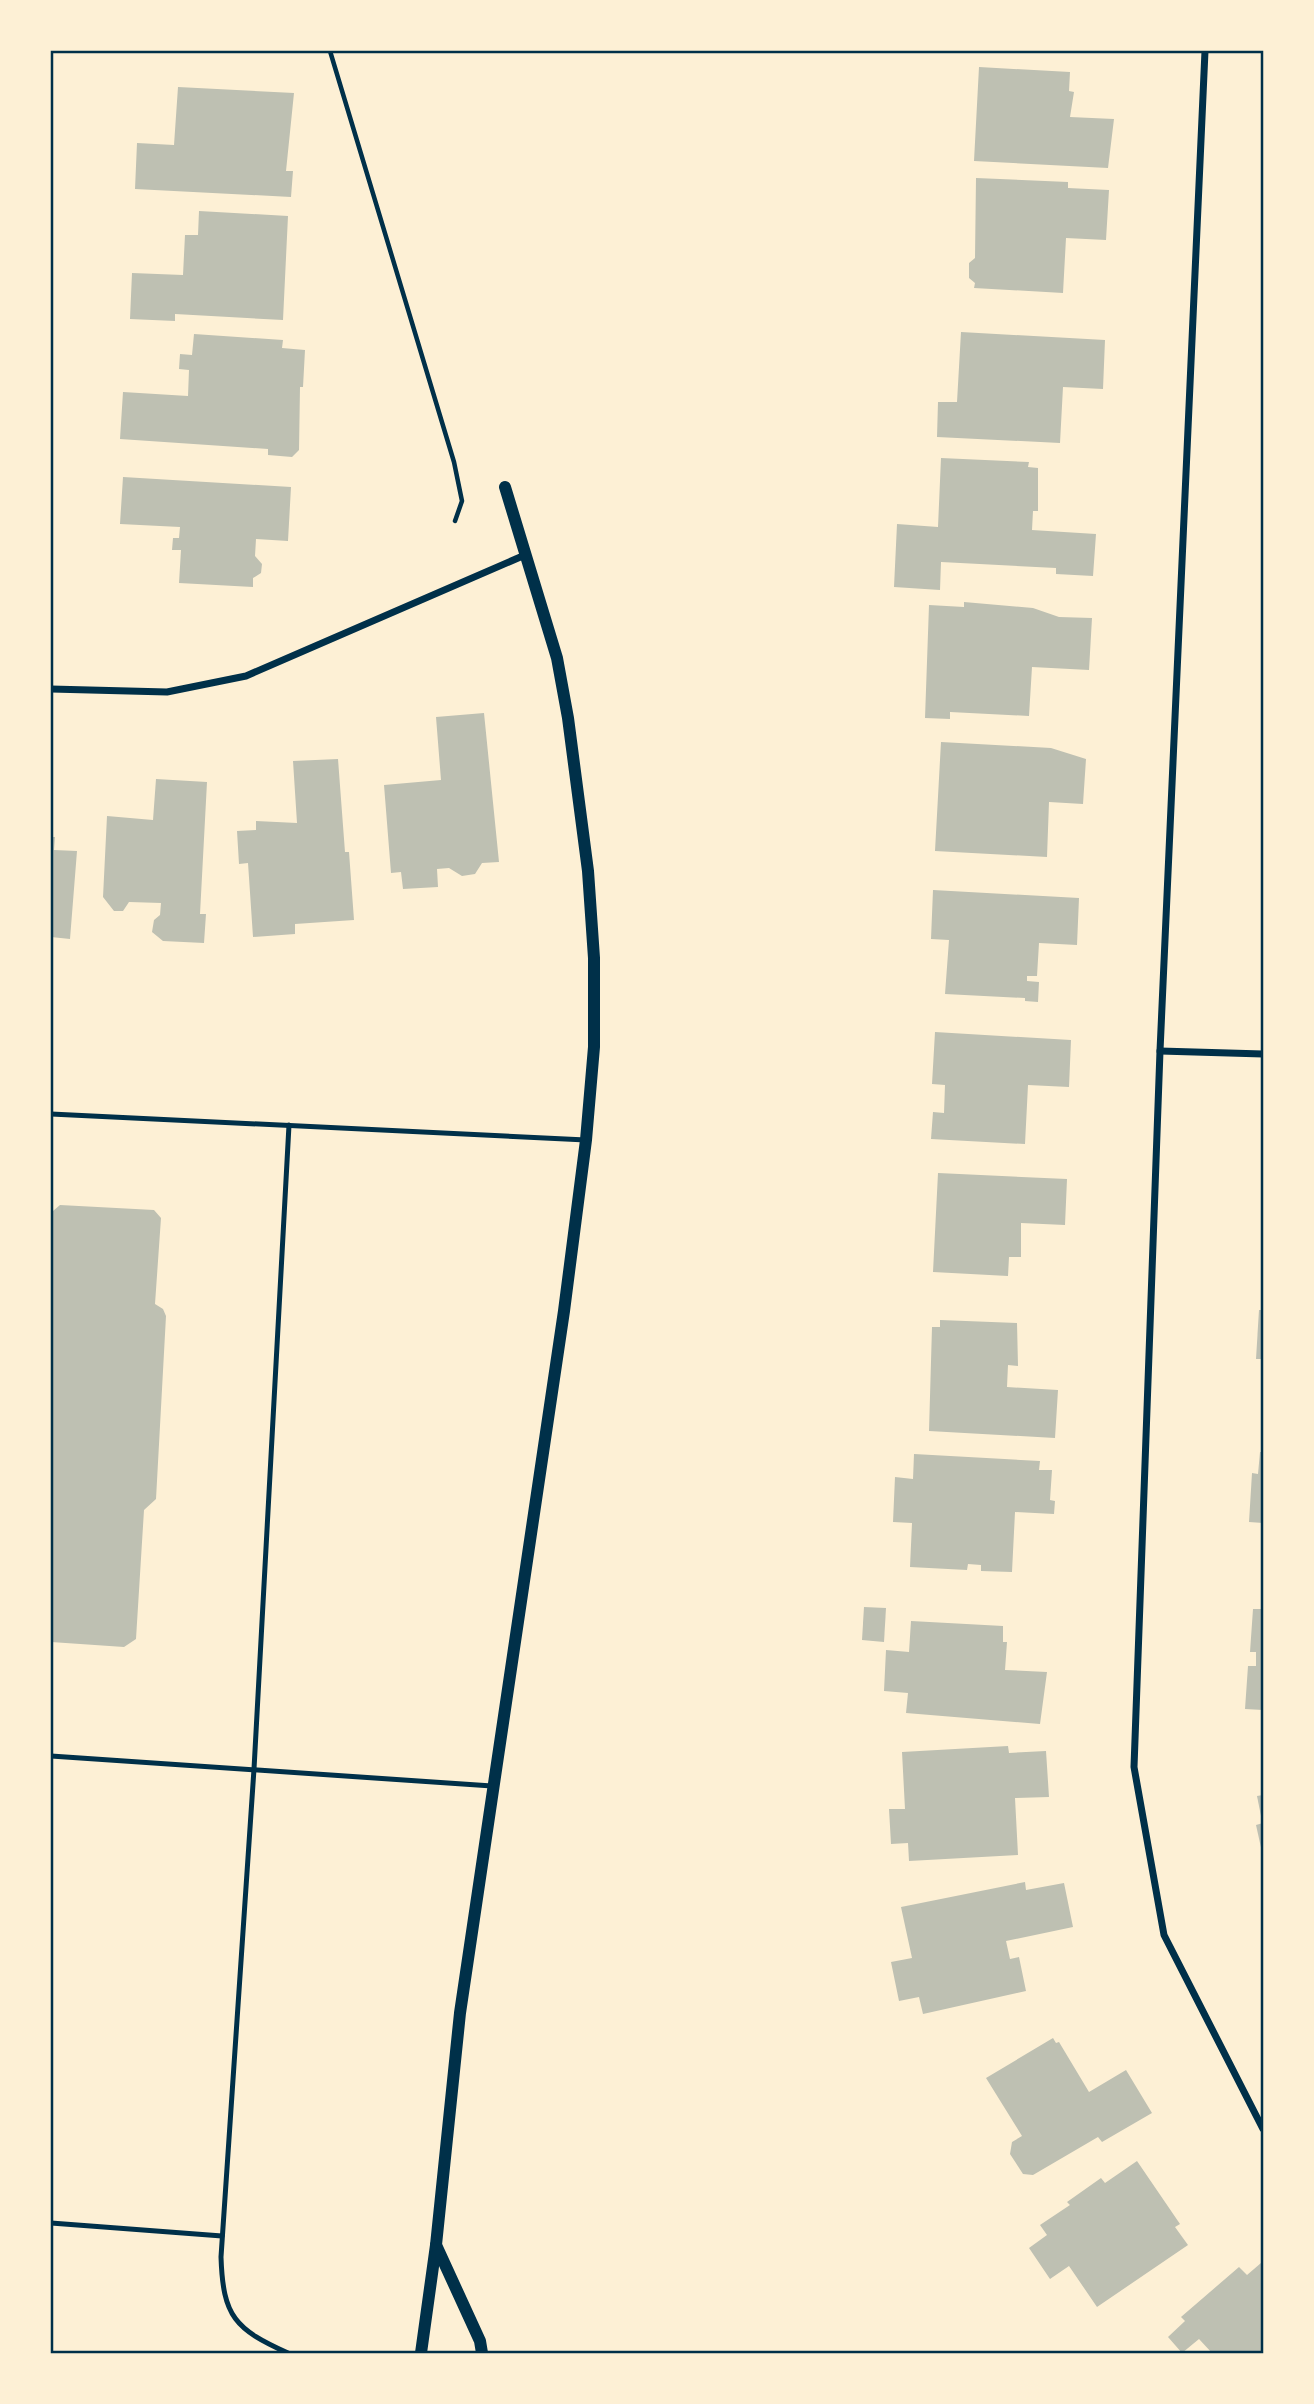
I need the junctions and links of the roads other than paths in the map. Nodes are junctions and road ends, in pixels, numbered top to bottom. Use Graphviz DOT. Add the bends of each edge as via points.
graph roads {
  1 [pos="1205,51"];
  2 [pos="505,487"];
  3 [pos="525,555"];
  4 [pos="51,689"];
  5 [pos="1160,1051"];
  6 [pos="1263,1054"];
  7 [pos="51,1114"];
  8 [pos="289,1125"];
  9 [pos="586,1140"];
  10 [pos="51,1756"];
  11 [pos="254,1769"];
  12 [pos="495,1786"];
  13 [pos="1263,2129"];
  14 [pos="51,2223"];
  15 [pos="222,2236"];
  16 [pos="436,2245"];
  17 [pos="288,2353"];
  18 [pos="421,2353"];
  19 [pos="482,2353"];
  1 -- 5 [label="street"];
  2 -- 3 [label="street"];
  3 -- 4 [label="street" via="246,676 167,692"];
  3 -- 9 [label="street" via="557,658 588,871 594,1022"];
  5 -- 6 [label="street"];
  5 -- 13 [label="street" via="1134,1766 1164,1935"];
  7 -- 8 [label="lane"];
  8 -- 9 [label="lane"];
  8 -- 11 [label="lane"];
  9 -- 12 [label="street"];
  10 -- 11 [label="lane"];
  11 -- 12 [label="lane"];
  11 -- 15 [label="lane"];
  12 -- 16 [label="street" via="460,2013"];
  14 -- 15 [label="lane"];
  15 -- 17 [label="lane" via="222,2286 232,2313 250,2336"];
  16 -- 18 [label="street"];
  16 -- 19 [label="street"];
}
